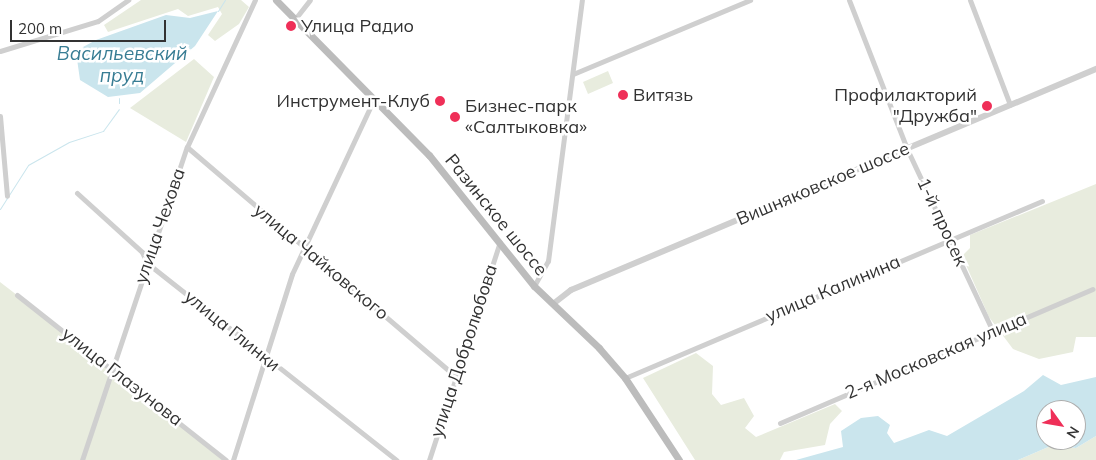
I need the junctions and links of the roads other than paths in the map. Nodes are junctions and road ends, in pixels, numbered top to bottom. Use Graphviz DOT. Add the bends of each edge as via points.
graph roads {
  1 [pos="255,0"];
  2 [pos="276,0"];
  3 [pos="310,0"];
  4 [pos="582,0"];
  5 [pos="750,0"];
  6 [pos="850,0"];
  7 [pos="970,0"];
  8 [pos="125,1"];
  9 [pos="295,19"];
  10 [pos="0,51"];
  11 [pos="1096,69"];
  12 [pos="572,74"];
  13 [pos="374,99"];
  14 [pos="1010,105"];
  15 [pos="0,116"];
  16 [pos="187,148"];
  17 [pos="907,149"];
  18 [pos="78,193"];
  19 [pos="7,196"];
  20 [pos="1042,201"];
  21 [pos="951,239"];
  22 [pos="500,242"];
  23 [pos="303,248"];
  24 [pos="147,263"];
  25 [pos="534,286"];
  26 [pos="1092,289"];
  27 [pos="17,295"];
  28 [pos="553,304"];
  29 [pos="993,332"];
  30 [pos="265,358"];
  31 [pos="112,368"];
  32 [pos="455,376"];
  33 [pos="625,378"];
  34 [pos="780,423"];
  35 [pos="82,460"];
  36 [pos="226,460"];
  37 [pos="233,460"];
  38 [pos="396,460"];
  39 [pos="429,460"];
  40 [pos="679,460"];
  1 -- 16 [label="street, улица Чехова"];
  2 -- 9 [label="main road, Разинское шоссе"];
  3 -- 9 [label="street"];
  4 -- 12 [label="street"];
  5 -- 12 [label="street"];
  6 -- 17 [label="street, 1-й просек"];
  7 -- 14 [label="street"];
  8 -- 10 [label="street" via="98,21"];
  9 -- 13 [label="main road, Разинское шоссе"];
  11 -- 14 [label="street, Вишняковское шоссе"];
  12 -- 25 [label="street" via="548,261"];
  13 -- 22 [label="main road, Разинское шоссе" via="429,155"];
  13 -- 23 [label="street"];
  14 -- 17 [label="street, Вишняковское шоссе"];
  15 -- 19 [label="street"];
  16 -- 23 [label="street, улица Чайковского"];
  16 -- 24 [label="street, улица Чехова"];
  17 -- 21 [label="street, 1-й просек"];
  17 -- 28 [label="street, Вишняковское шоссе" via="571,290"];
  18 -- 24 [label="street, улица Глинки" via="142,252"];
  20 -- 21 [label="street, улица Калинина"];
  21 -- 29 [label="street, 1-й просек"];
  21 -- 33 [label="street, улица Калинина"];
  22 -- 25 [label="main road, Разинское шоссе"];
  22 -- 32 [label="street, улица Добролюбова"];
  23 -- 30 [label="street"];
  23 -- 32 [label="street, улица Чайковского"];
  24 -- 30 [label="street, улица Глинки"];
  24 -- 31 [label="street, улица Чехова"];
  25 -- 28 [label="main road, Разинское шоссе"];
  26 -- 29 [label="street, 2-я Московская улица"];
  27 -- 31 [label="street, улица Глазунова"];
  28 -- 33 [label="main road, Разинское шоссе"];
  29 -- 34 [label="street, 2-я Московская улица"];
  30 -- 37 [label="street"];
  30 -- 38 [label="street, улица Глинки"];
  31 -- 35 [label="street, улица Чехова"];
  31 -- 36 [label="street, улица Глазунова"];
  32 -- 39 [label="street, улица Добролюбова"];
  33 -- 40 [label="main road, Разинское шоссе"];
}
